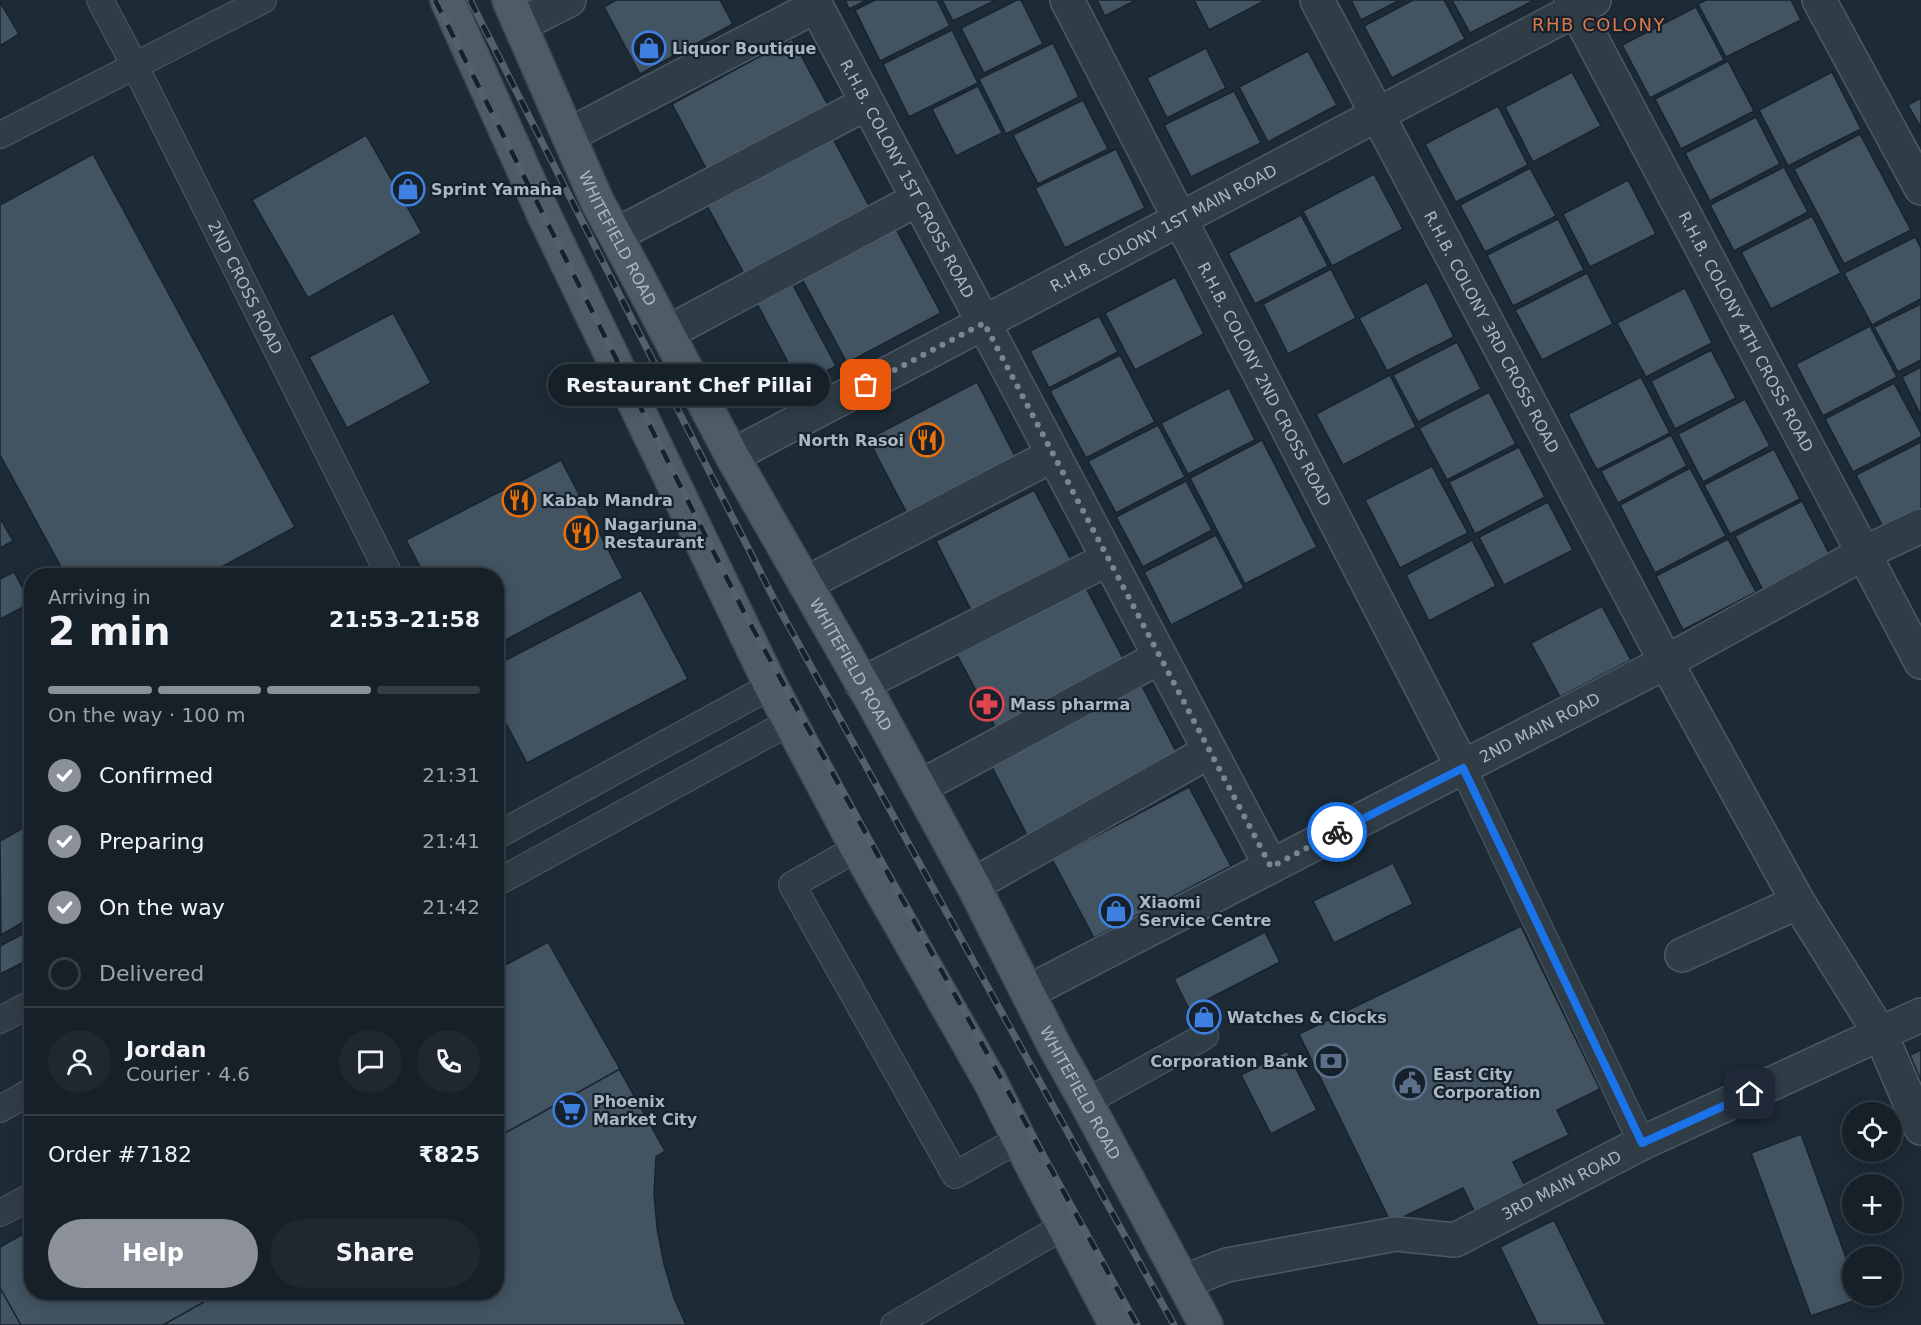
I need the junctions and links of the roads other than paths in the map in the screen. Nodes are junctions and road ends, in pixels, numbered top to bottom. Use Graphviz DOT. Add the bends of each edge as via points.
graph roads {
  1 [pos="100,0"];
  2 [pos="263,0"];
  3 [pos="447,0"];
  4 [pos="569,0"];
  5 [pos="1067,0"];
  6 [pos="1317,0"];
  7 [pos="1820,0"];
  8 [pos="815,3"];
  9 [pos="1581,3"];
  10 [pos="515,13"];
  11 [pos="135,66"];
  12 [pos="867,102"];
  13 [pos="1378,115"];
  14 [pos="0,135"];
  15 [pos="569,135"];
  16 [pos="1921,188"];
  17 [pos="918,199"];
  18 [pos="1180,219"];
  19 [pos="616,235"];
  20 [pos="984,323"];
  21 [pos="668,333"];
  22 [pos="1053,455"];
  23 [pos="732,456"];
  24 [pos="1921,526"];
  25 [pos="1864,553"];
  26 [pos="1108,559"];
  27 [pos="386,568"];
  28 [pos="805,584"];
  29 [pos="1160,657"];
  30 [pos="1666,662"];
  31 [pos="1921,662"];
  32 [pos="862,684"];
  33 [pos="771,686"];
  34 [pos="790,722"];
  35 [pos="1210,751"];
  36 [pos="1463,768"];
  37 [pos="920,787"];
  38 [pos="504,832"];
  39 [pos="857,848"];
  40 [pos="1271,867"];
  41 [pos="504,879"];
  42 [pos="974,885"];
  43 [pos="1798,902"];
  44 [pos="1683,955"];
  45 [pos="1028,992"];
  46 [pos="24,1007"];
  47 [pos="1921,1015"];
  48 [pos="0,1020"];
  49 [pos="1881,1035"];
  50 [pos="1205,1036"];
  51 [pos="24,1096"];
  52 [pos="1086,1102"];
  53 [pos="0,1109"];
  54 [pos="1921,1128"];
  55 [pos="1019,1139"];
  56 [pos="1642,1143"];
  57 [pos="24,1200"];
  58 [pos="0,1213"];
  59 [pos="1064,1226"];
  60 [pos="1183,1282"];
  61 [pos="918,1319"];
  62 [pos="894,1325"];
  63 [pos="1116,1325"];
  64 [pos="1206,1325"];
  1 -- 11 [label="lane, 2ND CROSS ROAD"];
  2 -- 11 [label="lane"];
  3 -- 33 [label="main road" via="544,216"];
  4 -- 10 [label="street"];
  5 -- 18 [label="street, R.H.B. COLONY 2ND CROSS ROAD"];
  6 -- 13 [label="street, R.H.B. COLONY 3RD CROSS ROAD"];
  7 -- 16 [label="street"];
  8 -- 12 [label="street, R.H.B. COLONY 1ST CROSS ROAD"];
  8 -- 15 [label="street"];
  9 -- 13 [label="street, R.H.B. COLONY 1ST MAIN ROAD"];
  9 -- 25 [label="street, R.H.B. COLONY 4TH CROSS ROAD"];
  10 -- 15 [label="main road, WHITEFIELD ROAD"];
  11 -- 14 [label="lane"];
  11 -- 27 [label="lane, 2ND CROSS ROAD"];
  12 -- 17 [label="street, R.H.B. COLONY 1ST CROSS ROAD"];
  12 -- 19 [label="street"];
  13 -- 18 [label="street, R.H.B. COLONY 1ST MAIN ROAD"];
  13 -- 30 [label="street, R.H.B. COLONY 3RD CROSS ROAD"];
  15 -- 19 [label="main road, WHITEFIELD ROAD"];
  17 -- 20 [label="street, R.H.B. COLONY 1ST CROSS ROAD"];
  17 -- 21 [label="street"];
  18 -- 20 [label="street, R.H.B. COLONY 1ST MAIN ROAD"];
  18 -- 36 [label="street, R.H.B. COLONY 2ND CROSS ROAD"];
  19 -- 21 [label="main road, WHITEFIELD ROAD"];
  20 -- 22 [label="street, R.H.B. COLONY 1ST CROSS ROAD"];
  20 -- 23 [label="street, R.H.B. COLONY 1ST MAIN ROAD"];
  21 -- 23 [label="main road, WHITEFIELD ROAD"];
  22 -- 26 [label="street, R.H.B. COLONY 1ST CROSS ROAD"];
  22 -- 28 [label="street"];
  23 -- 28 [label="main road, WHITEFIELD ROAD"];
  24 -- 25 [label="street, 2ND MAIN ROAD"];
  25 -- 30 [label="street, 2ND MAIN ROAD"];
  25 -- 31 [label="street, R.H.B. COLONY 4TH CROSS ROAD"];
  26 -- 29 [label="street, R.H.B. COLONY 1ST CROSS ROAD"];
  26 -- 32 [label="street"];
  28 -- 32 [label="main road, WHITEFIELD ROAD"];
  29 -- 35 [label="street, R.H.B. COLONY 1ST CROSS ROAD"];
  29 -- 37 [label="street"];
  30 -- 36 [label="street, 2ND MAIN ROAD"];
  30 -- 43 [label="street, R.H.B. COLONY 3RD CROSS ROAD"];
  32 -- 37 [label="main road, WHITEFIELD ROAD"];
  33 -- 34 [label="main road"];
  33 -- 38 [label="lane"];
  34 -- 39 [label="main road"];
  34 -- 41 [label="lane"];
  35 -- 40 [label="street, R.H.B. COLONY 1ST CROSS ROAD"];
  35 -- 42 [label="street"];
  36 -- 40 [label="street, 2ND MAIN ROAD"];
  36 -- 56 [label="lane"];
  37 -- 42 [label="main road, WHITEFIELD ROAD"];
  39 -- 55 [label="main road"];
  39 -- 55 [label="lane" via="792,885 955,1175"];
  40 -- 45 [label="street, 2ND MAIN ROAD"];
  42 -- 45 [label="main road, WHITEFIELD ROAD"];
  43 -- 44 [label="street"];
  43 -- 49 [label="street, R.H.B. COLONY 3RD CROSS ROAD"];
  45 -- 52 [label="main road, WHITEFIELD ROAD"];
  46 -- 48 [label="lane"];
  47 -- 49 [label="street, 3RD MAIN ROAD"];
  49 -- 54 [label="street, R.H.B. COLONY 3RD CROSS ROAD"];
  49 -- 56 [label="street, 3RD MAIN ROAD"];
  50 -- 52 [label="lane"];
  51 -- 53 [label="lane"];
  52 -- 60 [label="main road, WHITEFIELD ROAD"];
  55 -- 59 [label="main road"];
  56 -- 60 [label="street, 3RD MAIN ROAD" via="1455,1240 1396,1234 1227,1265"];
  57 -- 58 [label="lane"];
  59 -- 61 [label="lane"];
  59 -- 63 [label="main road"];
  60 -- 64 [label="main road, WHITEFIELD ROAD"];
  61 -- 62 [label="lane"];
}
